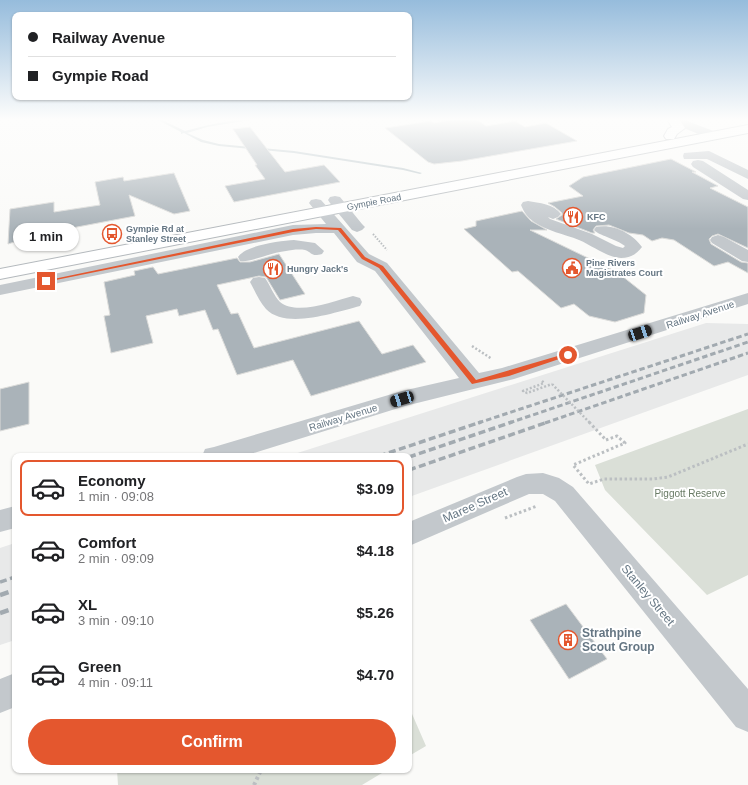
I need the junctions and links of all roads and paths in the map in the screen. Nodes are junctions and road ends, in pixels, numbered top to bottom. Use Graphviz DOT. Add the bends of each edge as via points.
graph roads {
  1 [pos="574,156"];
  2 [pos="588,156"];
  3 [pos="709,156"];
  4 [pos="713,156"];
  5 [pos="748,175"];
  6 [pos="748,183"];
  7 [pos="731,186"];
  8 [pos="748,196"];
  9 [pos="339,204"];
  10 [pos="320,208"];
  11 [pos="340,229"];
  12 [pos="597,230"];
  13 [pos="226,238"];
  14 [pos="370,238"];
  15 [pos="718,240"];
  16 [pos="316,251"];
  17 [pos="246,257"];
  18 [pos="748,257"];
  19 [pos="384,258"];
  20 [pos="0,263"];
  21 [pos="0,274"];
  22 [pos="0,290"];
  23 [pos="350,298"];
  24 [pos="748,298"];
  25 [pos="472,346"];
  26 [pos="496,361"];
  27 [pos="474,382"];
  28 [pos="544,383"];
  29 [pos="748,444"];
  30 [pos="224,453"];
  31 [pos="543,482"];
  32 [pos="12,518"];
  33 [pos="0,521"];
  34 [pos="412,533"];
  35 [pos="12,691"];
  36 [pos="0,696"];
  37 [pos="748,715"];
  38 [pos="260,773"];
  39 [pos="254,785"];
  1 -- 9 [label="highway, Gympie Road"];
  2 -- 9 [label="highway, Gympie Road"];
  3 -- 7 [label="street" via="696,158"];
  4 -- 5 [label="street"];
  6 -- 7 [label="street"];
  7 -- 8 [label="street"];
  9 -- 10 [label="highway, Gympie Road"];
  9 -- 14 [label="street"];
  10 -- 11 [label="street"];
  10 -- 13 [label="highway, Gympie Road"];
  10 -- 20 [label="highway, Gympie Road"];
  11 -- 13 [label="street, Gympie Road" via="304,229"];
  11 -- 19 [label="street" via="363,258"];
  12 -- 12 [label="street" via="610,231 634,247 626,252 610,250 586,237 548,224 528,205 542,208 574,227"];
  13 -- 17 [label="street" via="242,250"];
  13 -- 21 [label="highway, Gympie Road"];
  13 -- 22 [label="street, Gympie Road" via="192,251"];
  14 -- 19 [label="path"];
  14 -- 19 [label="street"];
  15 -- 18 [label="street"];
  16 -- 17 [label="street" via="309,246 293,245 253,253"];
  17 -- 23 [label="street" via="270,302 282,310 296,313 312,312"];
  19 -- 27 [label="street"];
  24 -- 27 [label="street, Railway Avenue"];
  25 -- 26 [label="path"];
  27 -- 30 [label="street, Railway Avenue" via="402,399"];
  28 -- 29 [label="path, bridge" via="523,391 526,393 552,384 606,440 617,436 624,443 573,465 588,484 604,479 653,480 668,477"];
  31 -- 34 [label="street, Maree Street" via="526,484"];
  31 -- 37 [label="street, Stanley Street" via="564,494"];
  32 -- 33 [label="street"];
  35 -- 36 [label="street"];
  38 -- 39 [label="path"];
}
